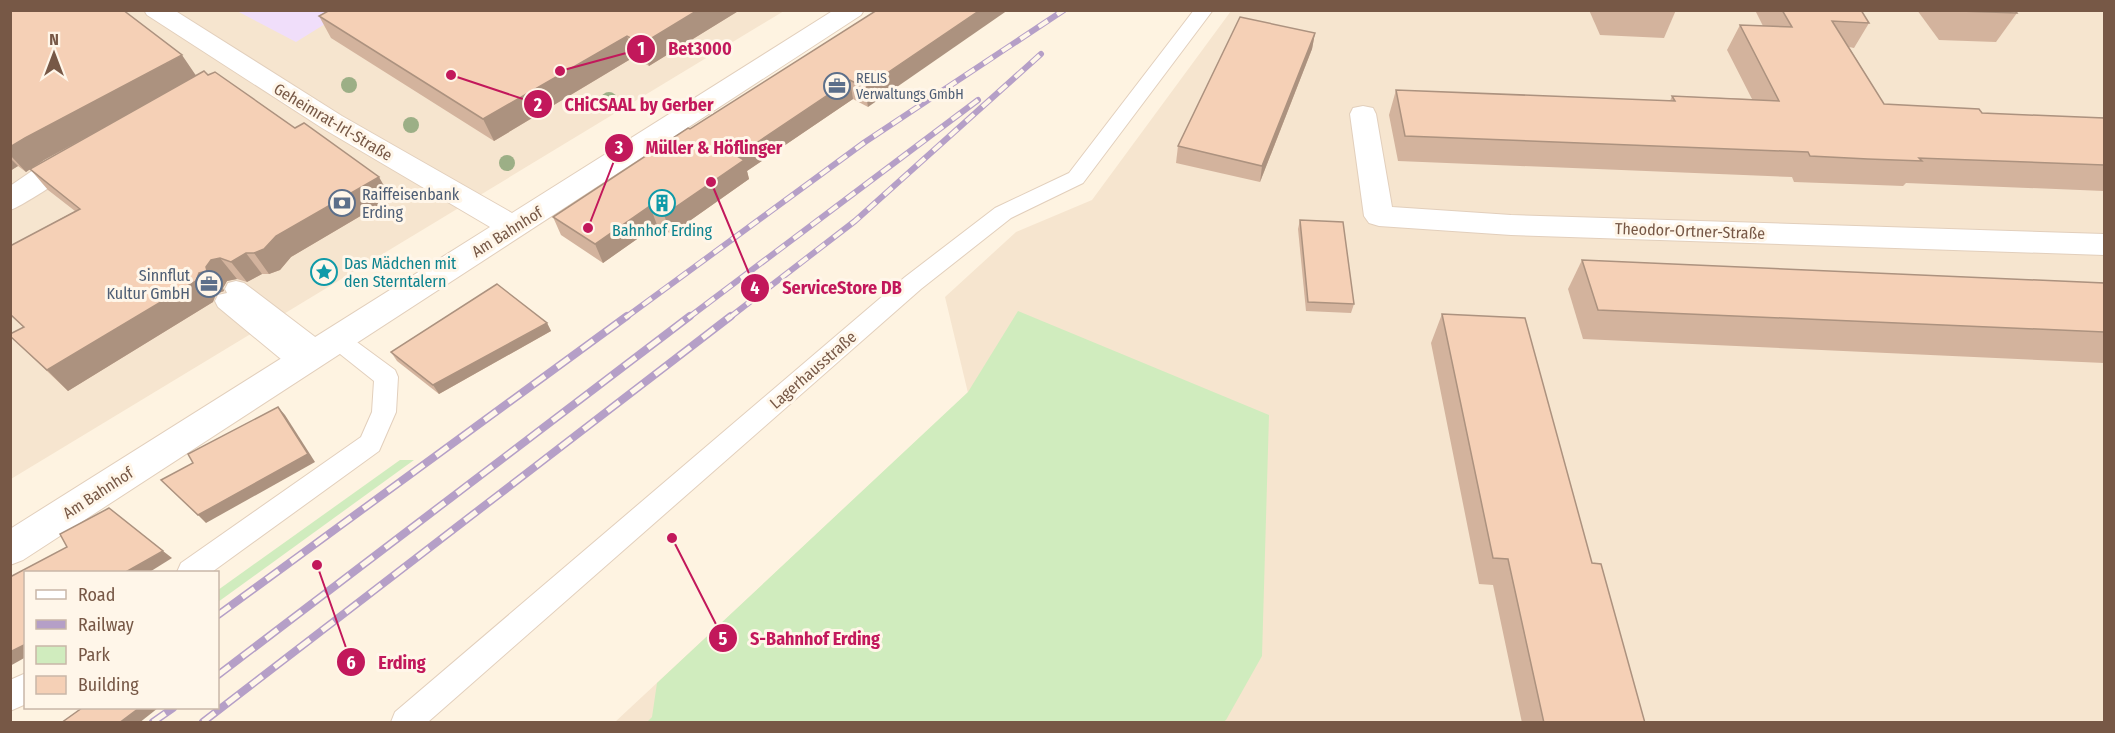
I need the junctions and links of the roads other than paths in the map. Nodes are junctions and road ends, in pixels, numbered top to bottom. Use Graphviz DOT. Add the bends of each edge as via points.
graph roads {
  1 [pos="156,10"];
  2 [pos="852,10"];
  3 [pos="1204,10"];
  4 [pos="242,66"];
  5 [pos="214,81"];
  6 [pos="1363,114"];
  7 [pos="95,147"];
  8 [pos="10,200"];
  9 [pos="514,228"];
  10 [pos="2104,245"];
  11 [pos="229,293"];
  12 [pos="319,352"];
  13 [pos="10,549"];
  14 [pos="194,571"];
  15 [pos="24,688"];
  16 [pos="10,697"];
  17 [pos="406,723"];
  1 -- 4 [label="street, Geheimrat-Irl-Straße"];
  2 -- 9 [label="street, Am Bahnhof"];
  3 -- 17 [label="lane, Lagerhausstraße" via="1076,178 1003,213 913,283"];
  4 -- 5 [label="street"];
  4 -- 9 [label="street, Geheimrat-Irl-Straße"];
  6 -- 10 [label="street, Theodor-Ortner-Straße" via="1379,216 1511,225"];
  7 -- 8 [label="street"];
  9 -- 12 [label="street, Am Bahnhof"];
  11 -- 12 [label="lane"];
  12 -- 13 [label="street, Am Bahnhof"];
  12 -- 14 [label="lane" via="386,378 383,420 370,444"];
  15 -- 16 [label="lane"];
}
